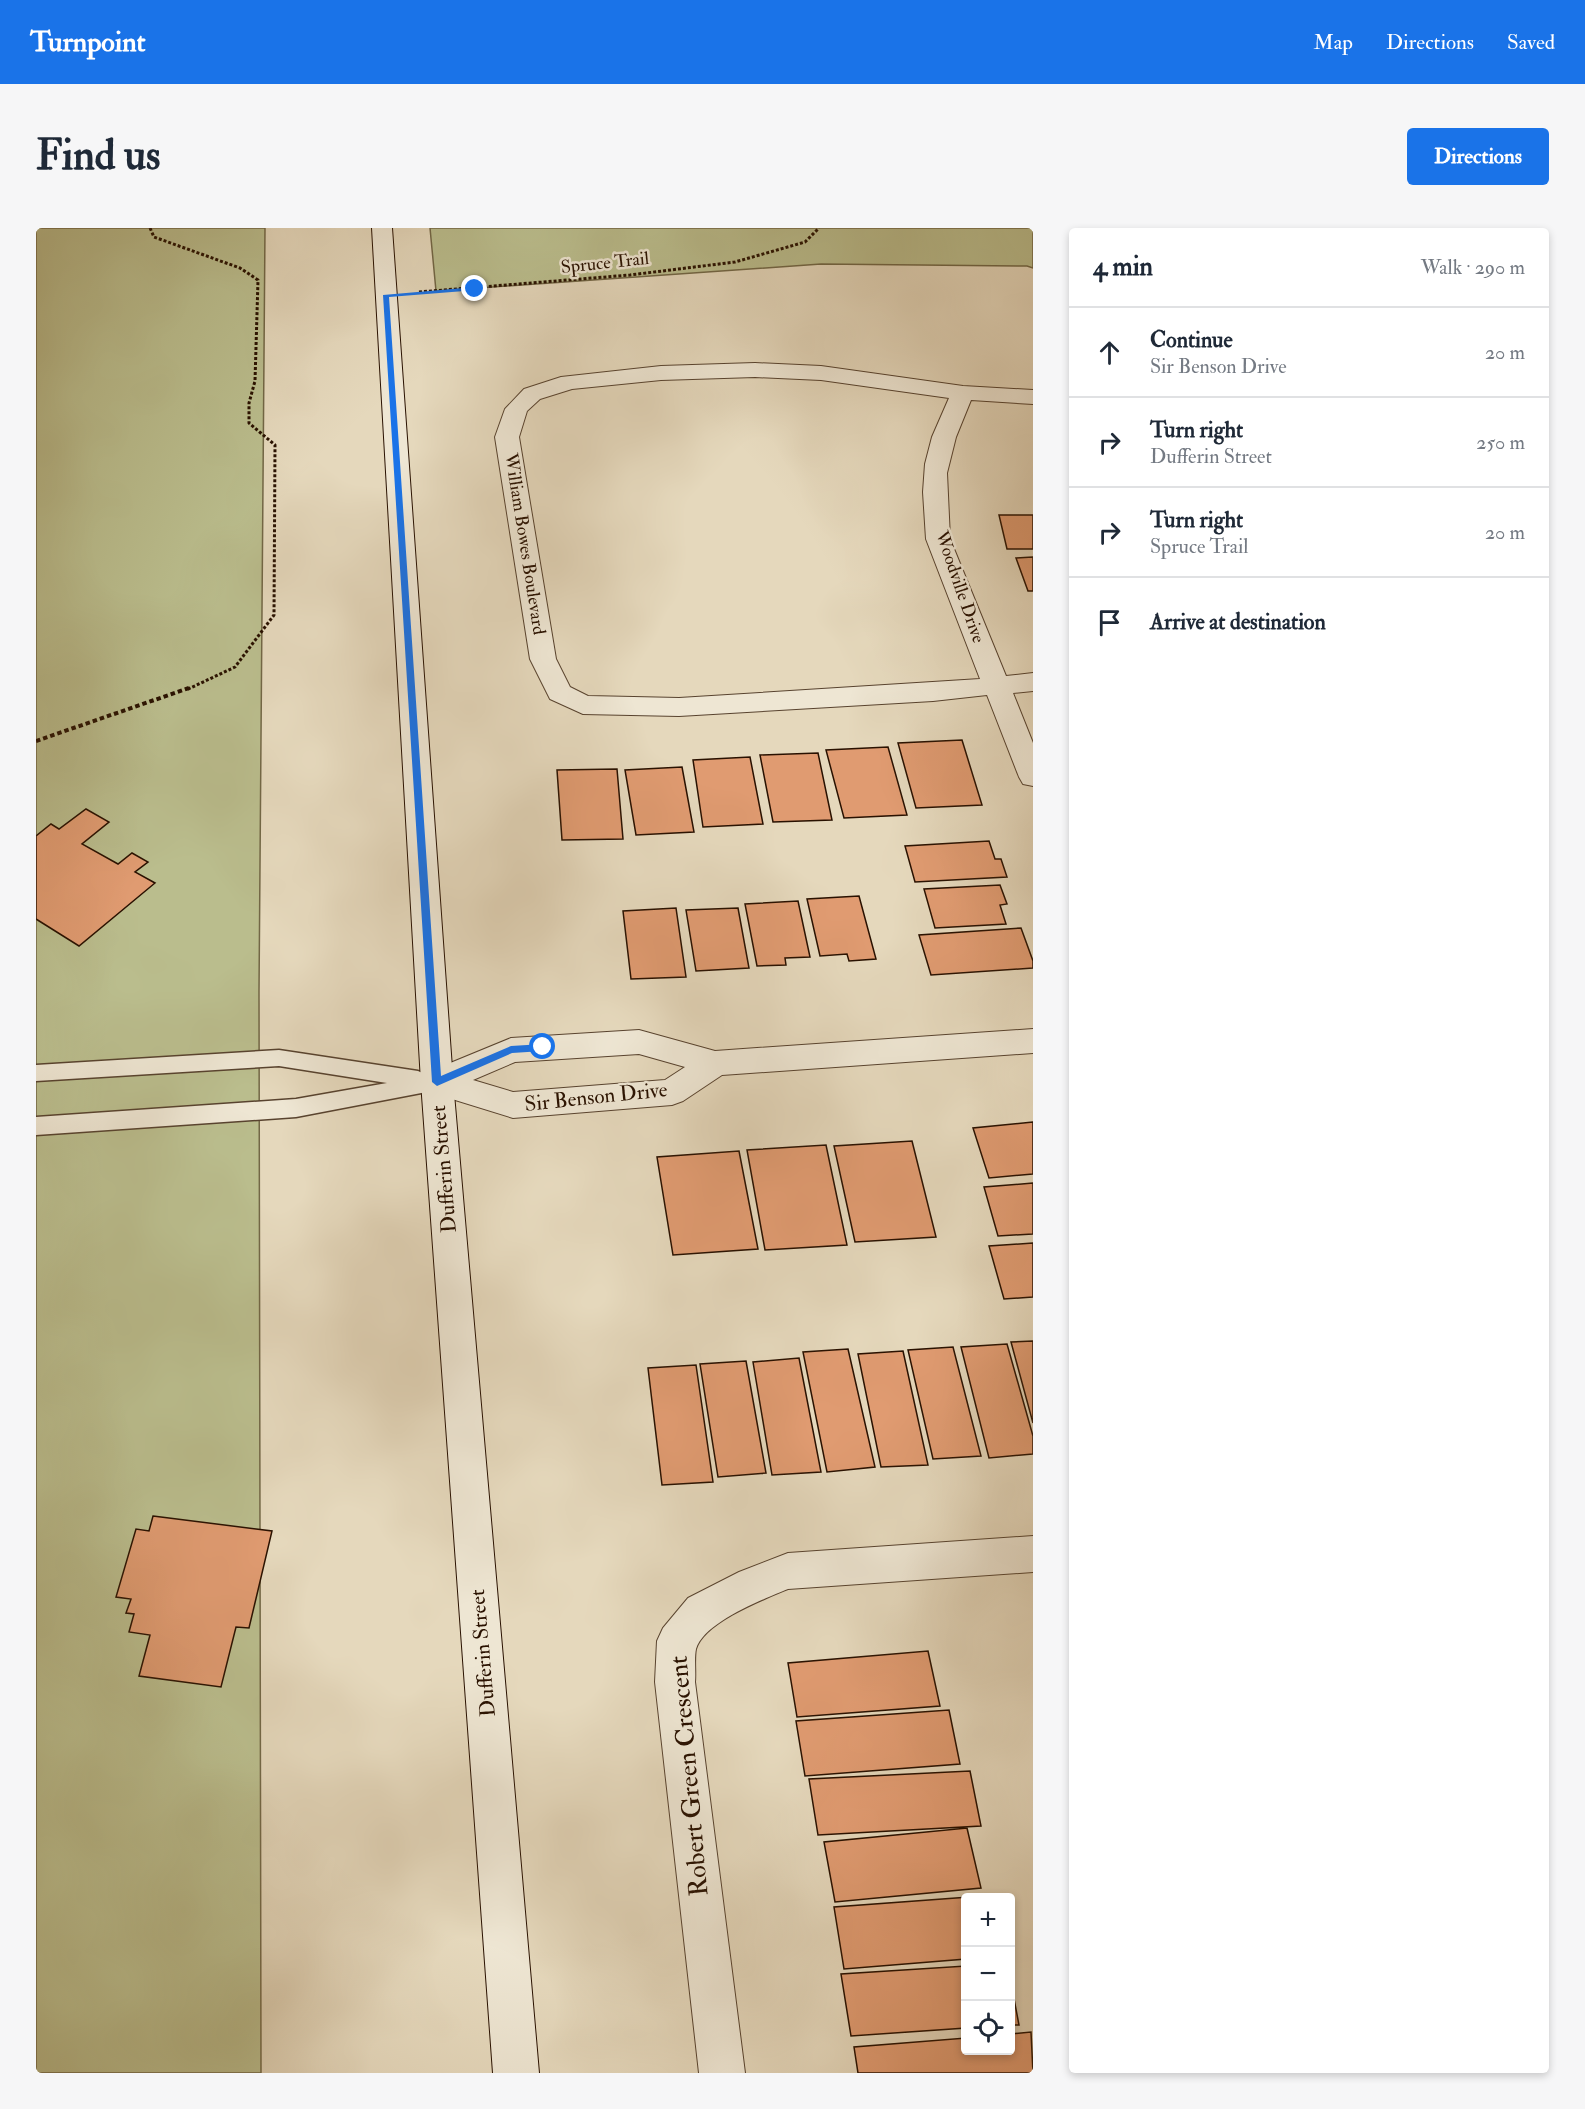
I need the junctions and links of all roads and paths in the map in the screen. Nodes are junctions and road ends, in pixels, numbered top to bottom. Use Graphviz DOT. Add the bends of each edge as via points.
graph roads {
  1 [pos="150,228"];
  2 [pos="382,228"];
  3 [pos="819,228"];
  4 [pos="386,295"];
  5 [pos="963,393"];
  6 [pos="1033,397"];
  7 [pos="1033,682"];
  8 [pos="995,685"];
  9 [pos="36,741"];
  10 [pos="1033,777"];
  11 [pos="1033,1041"];
  12 [pos="715,1063"];
  13 [pos="36,1073"];
  14 [pos="437,1082"];
  15 [pos="36,1126"];
  16 [pos="1033,1554"];
  17 [pos="516,2073"];
  18 [pos="722,2073"];
  1 -- 9 [label="path" via="154,237 240,268 258,280 255,381 249,423 275,445 274,615 235,667 185,690"];
  2 -- 4 [label="street, Dufferin Street"];
  3 -- 4 [label="path, Spruce Trail" via="805,242 735,262 630,275"];
  4 -- 14 [label="street, Dufferin Street"];
  5 -- 6 [label="street, William Bowes Boulevard"];
  5 -- 8 [label="street, Woodville Drive" via="937,464 938,539"];
  5 -- 8 [label="street, William Bowes Boulevard" via="822,373 755,370 569,382 532,394 516,409 507,437 543,659 559,693 583,705 679,707"];
  7 -- 8 [label="street, William Bowes Boulevard"];
  8 -- 10 [label="street, Woodville Drive"];
  11 -- 12 [label="street, Sir Benson Drive"];
  12 -- 14 [label="street, Sir Benson Drive" via="639,1042 511,1050"];
  12 -- 14 [label="street, Sir Benson Drive" via="672,1092 513,1105"];
  13 -- 14 [label="lane" via="279,1058"];
  14 -- 15 [label="lane" via="296,1107"];
  14 -- 17 [label="street, Dufferin Street"];
  16 -- 18 [label="street, Robert Green Crescent" via="788,1571 739,1590 702,1611 677,1641 675,1682"];
}
